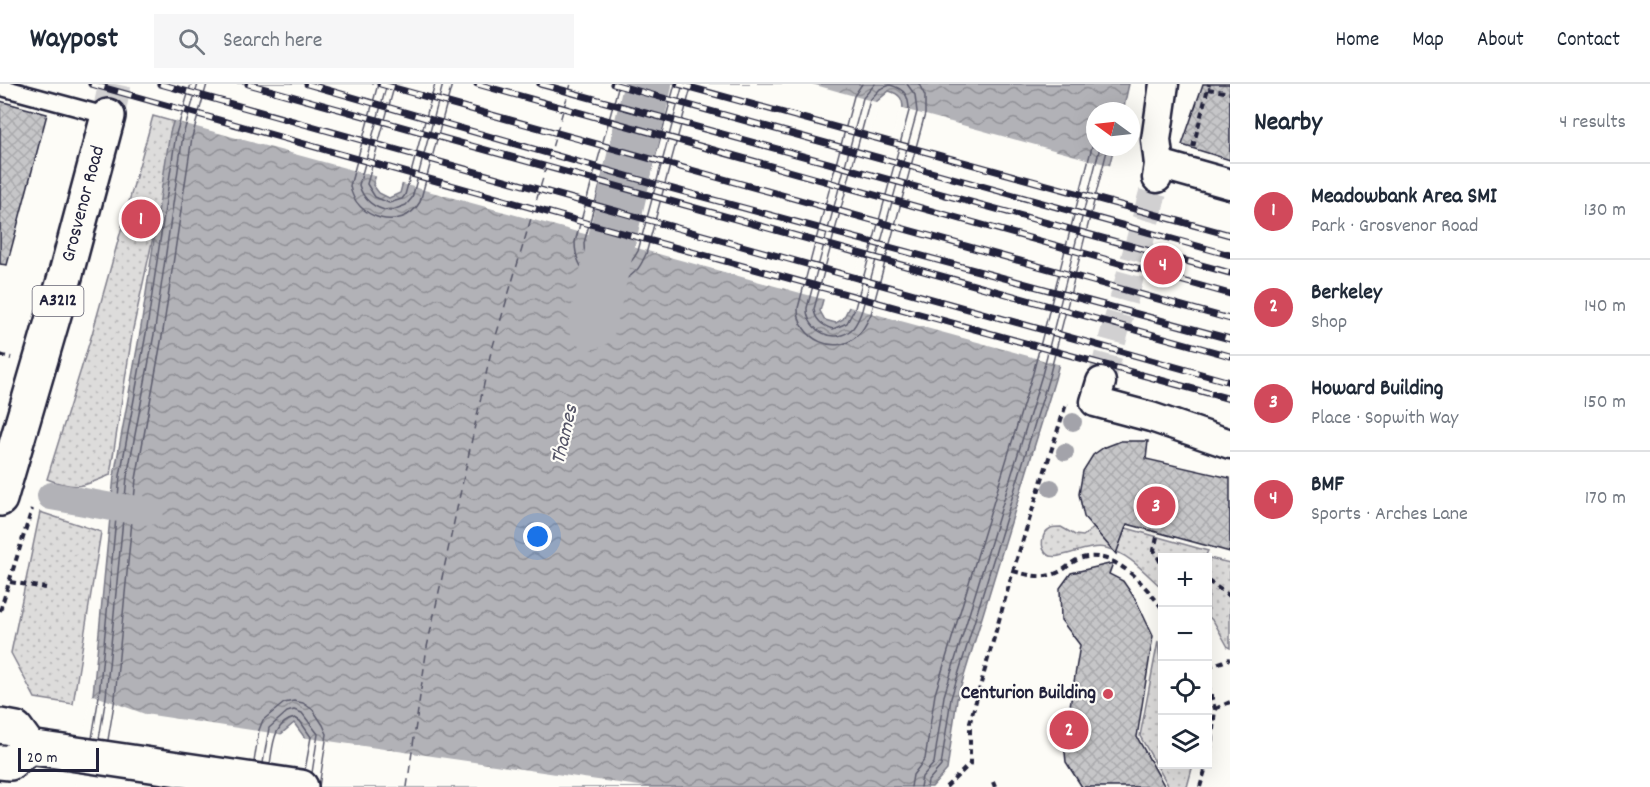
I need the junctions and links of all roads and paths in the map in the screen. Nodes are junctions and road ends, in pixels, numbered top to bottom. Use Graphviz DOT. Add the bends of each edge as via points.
graph roads {
  1 [pos="1164,84"];
  2 [pos="1209,86"];
  3 [pos="0,87"];
  4 [pos="1230,93"];
  5 [pos="108,116"];
  6 [pos="1193,145"];
  7 [pos="1230,184"];
  8 [pos="1098,392"];
  9 [pos="1230,444"];
  10 [pos="0,499"];
  11 [pos="32,509"];
  12 [pos="1157,537"];
  13 [pos="1158,558"];
  14 [pos="1013,571"];
  15 [pos="10,582"];
  16 [pos="1212,583"];
  17 [pos="46,588"];
  18 [pos="1230,596"];
  19 [pos="1161,607"];
  20 [pos="0,611"];
  21 [pos="1230,659"];
  22 [pos="1212,666"];
  23 [pos="1212,698"];
  24 [pos="1230,702"];
  25 [pos="1215,709"];
  26 [pos="0,726"];
  27 [pos="1212,739"];
  28 [pos="29,747"];
  29 [pos="0,762"];
  30 [pos="1205,769"];
  31 [pos="301,787"];
  32 [pos="946,787"];
  33 [pos="1200,787"];
  1 -- 7 [label="street" via="1156,140 1158,171"];
  2 -- 4 [label="path"];
  2 -- 6 [label="path"];
  3 -- 5 [label="lane"];
  5 -- 10 [label="main road, Grosvenor Road / A3212"];
  8 -- 9 [label="street" via="1152,417"];
  8 -- 14 [label="path" via="1073,406 1066,404"];
  11 -- 15 [label="path"];
  12 -- 13 [label="path" via="1154,550"];
  14 -- 19 [label="path" via="1042,577 1093,556 1132,574"];
  14 -- 32 [label="path" via="970,722 970,764"];
  15 -- 17 [label="path"];
  15 -- 20 [label="path"];
  16 -- 18 [label="path"];
  21 -- 22 [label="path"];
  23 -- 25 [label="path"];
  24 -- 25 [label="path"];
  25 -- 27 [label="path"];
  26 -- 28 [label="main road" via="16,729"];
  28 -- 29 [label="main road" via="10,763"];
  28 -- 31 [label="main road"];
  30 -- 33 [label="path"];
}
